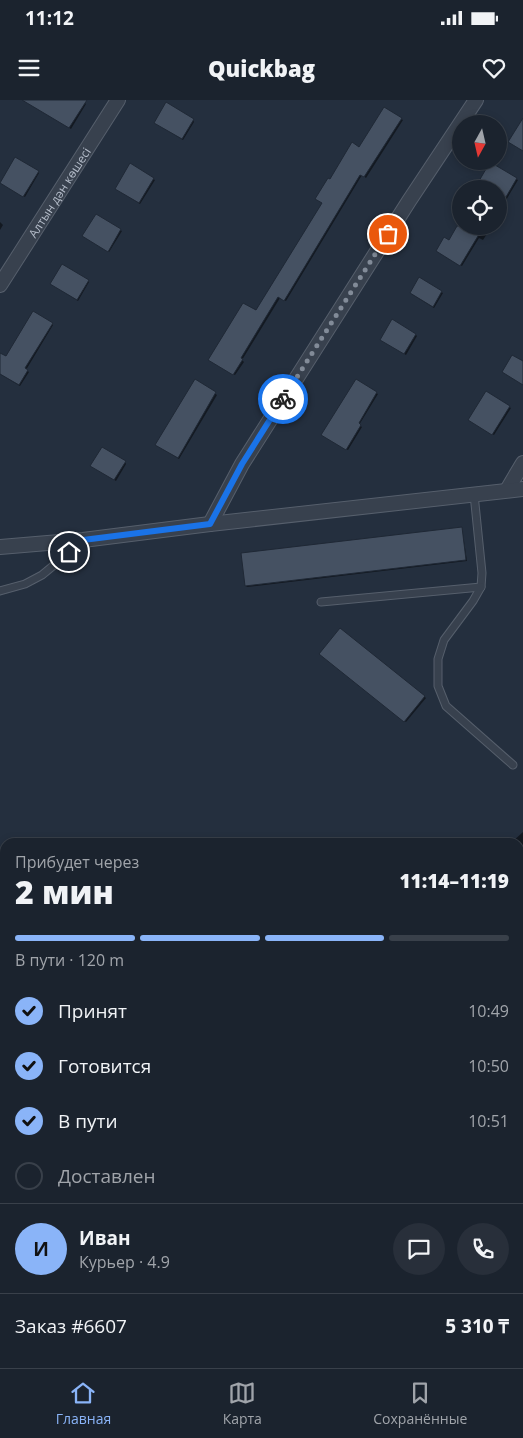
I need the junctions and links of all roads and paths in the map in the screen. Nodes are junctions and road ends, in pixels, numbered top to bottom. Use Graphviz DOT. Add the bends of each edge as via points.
graph roads {
  1 [pos="118,100"];
  2 [pos="476,100"];
  3 [pos="0,285"];
  4 [pos="523,463"];
  5 [pos="523,488"];
  6 [pos="507,490"];
  7 [pos="474,494"];
  8 [pos="210,524"];
  9 [pos="83,540"];
  10 [pos="0,547"];
  11 [pos="481,587"];
  12 [pos="0,591"];
  13 [pos="320,602"];
  14 [pos="513,766"];
  1 -- 3 [label="street, Алтын дән көшесі"];
  2 -- 8 [label="street" via="242,464"];
  4 -- 6 [label="street"];
  5 -- 6 [label="street"];
  6 -- 7 [label="street"];
  7 -- 8 [label="street"];
  7 -- 11 [label="lane"];
  8 -- 9 [label="street"];
  9 -- 10 [label="street"];
  9 -- 12 [label="lane" via="42,575"];
  11 -- 13 [label="lane"];
  11 -- 14 [label="lane" via="444,640 438,659 438,686 446,706"];
}
